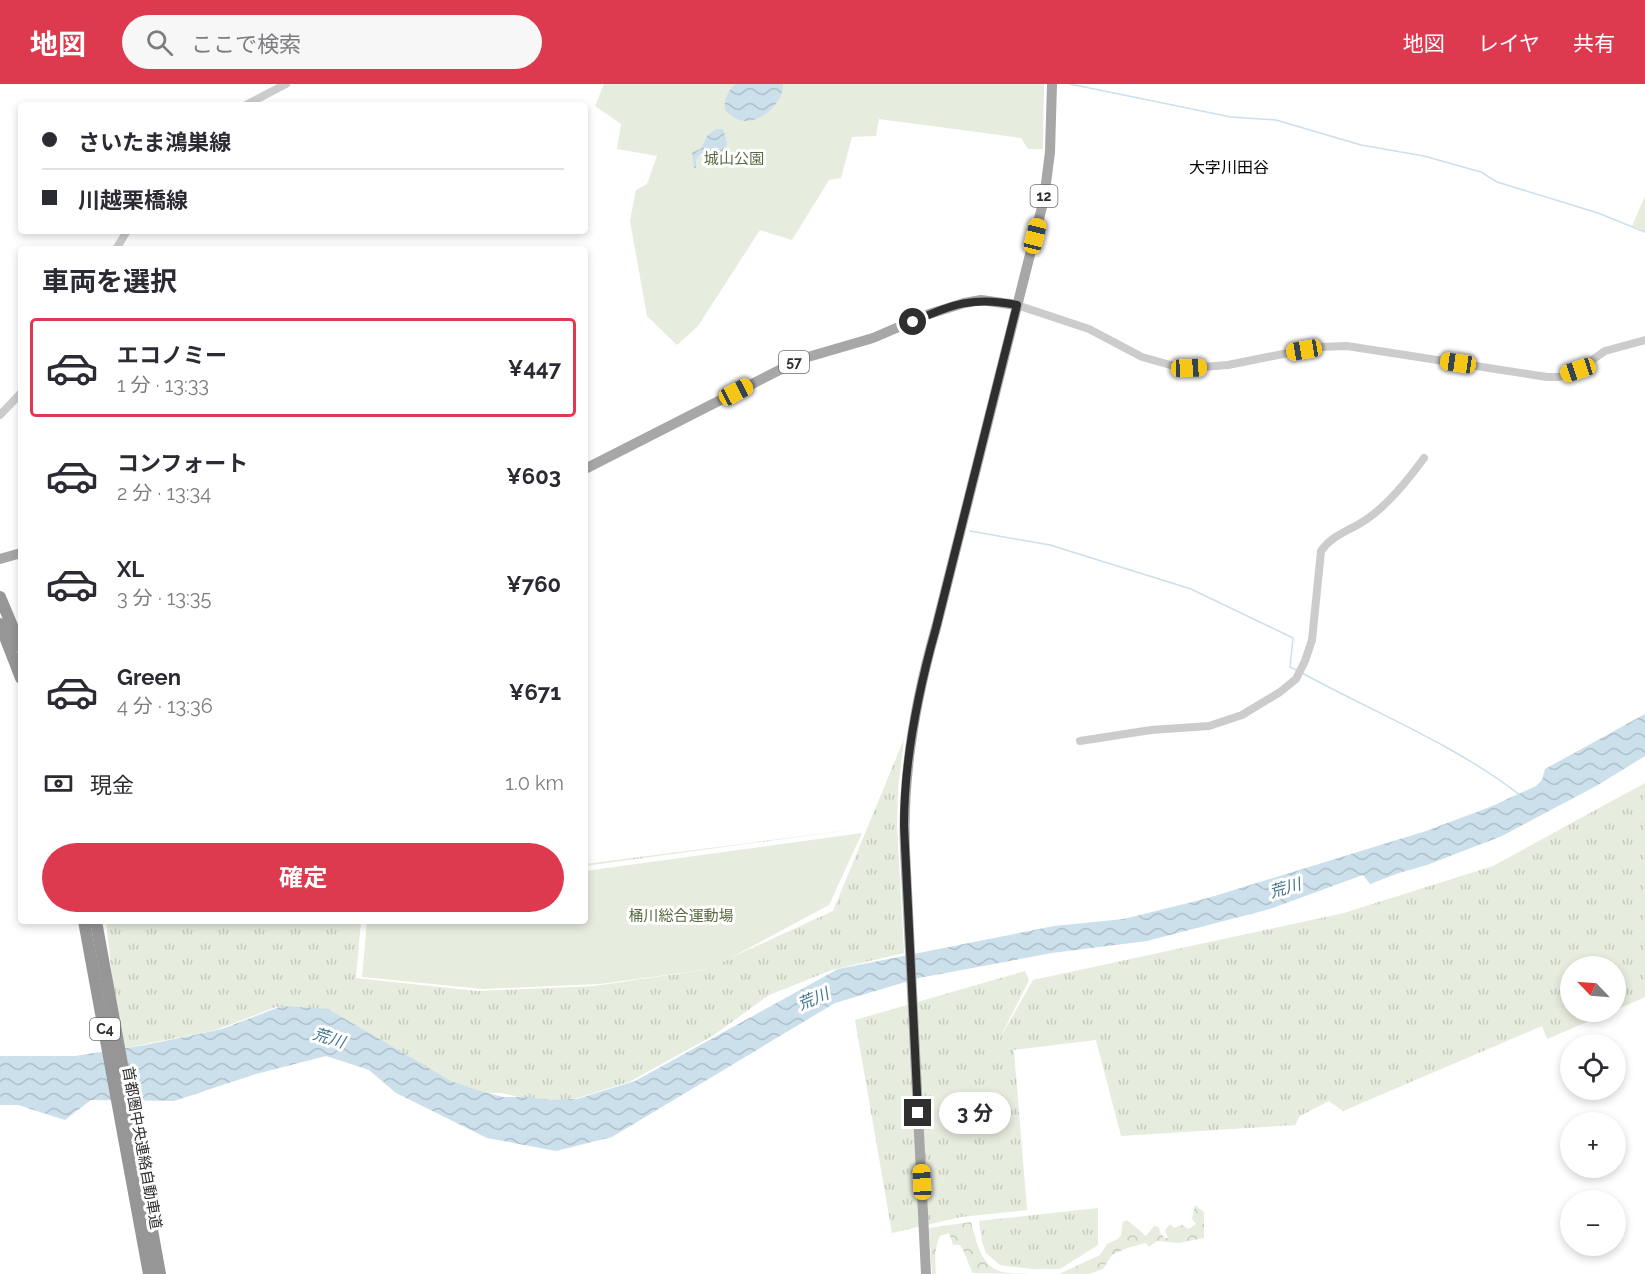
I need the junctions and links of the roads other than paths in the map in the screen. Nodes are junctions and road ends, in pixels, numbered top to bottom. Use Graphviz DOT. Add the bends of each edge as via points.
graph roads {
  1 [pos="286,84"];
  2 [pos="1052,84"];
  3 [pos="252,102"];
  4 [pos="1017,305"];
  5 [pos="1645,340"];
  6 [pos="18,396"];
  7 [pos="0,415"];
  8 [pos="1424,458"];
  9 [pos="588,467"];
  10 [pos="18,554"];
  11 [pos="0,559"];
  12 [pos="0,597"];
  13 [pos="0,624"];
  14 [pos="18,640"];
  15 [pos="18,670"];
  16 [pos="1080,741"];
  17 [pos="85,924"];
  18 [pos="97,924"];
  19 [pos="149,1274"];
  20 [pos="160,1274"];
  21 [pos="926,1274"];
  1 -- 3 [label="street"];
  2 -- 4 [label="main road, 12" via="1047,182"];
  4 -- 5 [label="street" via="1089,329 1155,362 1189,368 1228,365 1318,347 1347,346 1559,376 1578,370 1605,351"];
  4 -- 9 [label="main road, 57" via="981,300 964,303 873,339 801,358"];
  4 -- 21 [label="main road, 12" via="924,672 905,788 904,850"];
  6 -- 7 [label="street"];
  8 -- 16 [label="street" via="1383,506 1328,541 1321,551 1312,640 1296,679 1242,715 1209,726"];
  10 -- 11 [label="main road"];
  12 -- 14 [label="highway"];
  13 -- 15 [label="highway"];
  17 -- 19 [label="highway, 首都圏中央連絡自動車道 / C4"];
  18 -- 20 [label="highway, 首都圏中央連絡自動車道 / C4"];
}
